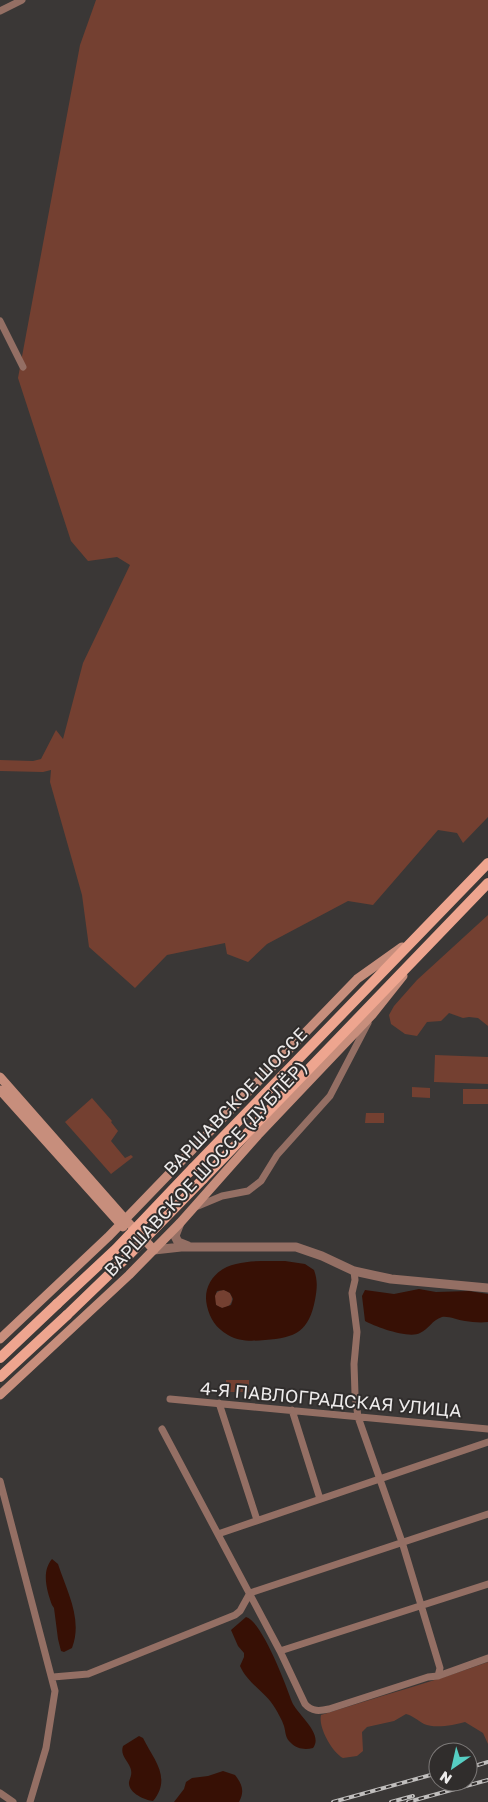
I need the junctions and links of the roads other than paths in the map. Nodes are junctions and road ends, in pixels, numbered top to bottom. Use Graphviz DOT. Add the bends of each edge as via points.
graph roads {
  1 [pos="22,0"];
  2 [pos="0,11"];
  3 [pos="0,321"];
  4 [pos="22,367"];
  5 [pos="488,862"];
  6 [pos="488,883"];
  7 [pos="411,942"];
  8 [pos="422,952"];
  9 [pos="372,1015"];
  10 [pos="0,1077"];
  11 [pos="0,1090"];
  12 [pos="195,1207"];
  13 [pos="122,1222"];
  14 [pos="180,1223"];
  15 [pos="188,1246"];
  16 [pos="154,1250"];
  17 [pos="354,1271"];
  18 [pos="488,1288"];
  19 [pos="0,1339"];
  20 [pos="0,1358"];
  21 [pos="0,1378"];
  22 [pos="0,1395"];
  23 [pos="170,1399"];
  24 [pos="219,1403"];
  25 [pos="292,1410"];
  26 [pos="358,1417"];
  27 [pos="162,1429"];
  28 [pos="488,1429"];
  29 [pos="488,1442"];
  30 [pos="379,1478"];
  31 [pos="0,1481"];
  32 [pos="320,1499"];
  33 [pos="488,1514"];
  34 [pos="257,1520"];
  35 [pos="218,1534"];
  36 [pos="402,1542"];
  37 [pos="488,1584"];
  38 [pos="250,1593"];
  39 [pos="422,1604"];
  40 [pos="280,1651"];
  41 [pos="488,1658"];
  42 [pos="438,1676"];
  43 [pos="53,1677"];
  44 [pos="0,1793"];
  45 [pos="13,1802"];
  46 [pos="30,1802"];
  1 -- 2 [label="street"];
  3 -- 4 [label="street"];
  5 -- 7 [label="main road, ВАРШАВСКОЕ ШОССЕ"];
  6 -- 8 [label="main road, ВАРШАВСКОЕ ШОССЕ"];
  7 -- 13 [label="main road, ВАРШАВСКОЕ ШОССЕ (ДУБЛЁР)" via="357,979"];
  7 -- 20 [label="main road, ВАРШАВСКОЕ ШОССЕ, bridge" via="116,1249"];
  8 -- 9 [label="main road, ВАРШАВСКОЕ ШОССЕ (ДУБЛЁР)"];
  8 -- 21 [label="main road, ВАРШАВСКОЕ ШОССЕ, bridge" via="126,1259"];
  9 -- 12 [label="main road, ВАРШАВСКОЕ ШОССЕ (ДУБЛЁР)"];
  9 -- 12 [label="street" via="330,1096 277,1155 261,1181 248,1191"];
  10 -- 13 [label="main road"];
  11 -- 13 [label="main road"];
  12 -- 14 [label="main road, ВАРШАВСКОЕ ШОССЕ (ДУБЛЁР)"];
  13 -- 16 [label="main road"];
  13 -- 19 [label="main road, ВАРШАВСКОЕ ШОССЕ (ДУБЛЁР)"];
  14 -- 15 [label="street" via="175,1236 178,1242"];
  14 -- 16 [label="main road, ВАРШАВСКОЕ ШОССЕ (ДУБЛЁР)"];
  15 -- 16 [label="street"];
  15 -- 17 [label="street" via="296,1248"];
  16 -- 22 [label="main road, ВАРШАВСКОЕ ШОССЕ (ДУБЛЁР)"];
  17 -- 18 [label="street" via="392,1279"];
  17 -- 26 [label="street" via="352,1293 358,1332 354,1364"];
  23 -- 24 [label="street, 4-Я ПАВЛОГРАДСКАЯ УЛИЦА"];
  24 -- 25 [label="street, 4-Я ПАВЛОГРАДСКАЯ УЛИЦА"];
  24 -- 34 [label="street"];
  25 -- 26 [label="street, 4-Я ПАВЛОГРАДСКАЯ УЛИЦА"];
  25 -- 32 [label="street"];
  26 -- 28 [label="street, 4-Я ПАВЛОГРАДСКАЯ УЛИЦА"];
  26 -- 30 [label="street"];
  27 -- 35 [label="street"];
  29 -- 30 [label="street"];
  30 -- 32 [label="street"];
  30 -- 36 [label="street"];
  31 -- 43 [label="street"];
  32 -- 34 [label="street"];
  33 -- 36 [label="street"];
  34 -- 35 [label="street"];
  35 -- 38 [label="street"];
  36 -- 38 [label="street"];
  36 -- 39 [label="street"];
  37 -- 39 [label="street"];
  38 -- 40 [label="street"];
  38 -- 43 [label="street" via="235,1615 88,1674"];
  39 -- 40 [label="street"];
  39 -- 42 [label="street" via="440,1668"];
  40 -- 42 [label="street" via="305,1704 319,1711"];
  41 -- 42 [label="street"];
  43 -- 46 [label="street" via="55,1691 46,1748"];
  44 -- 45 [label="street"];
}
